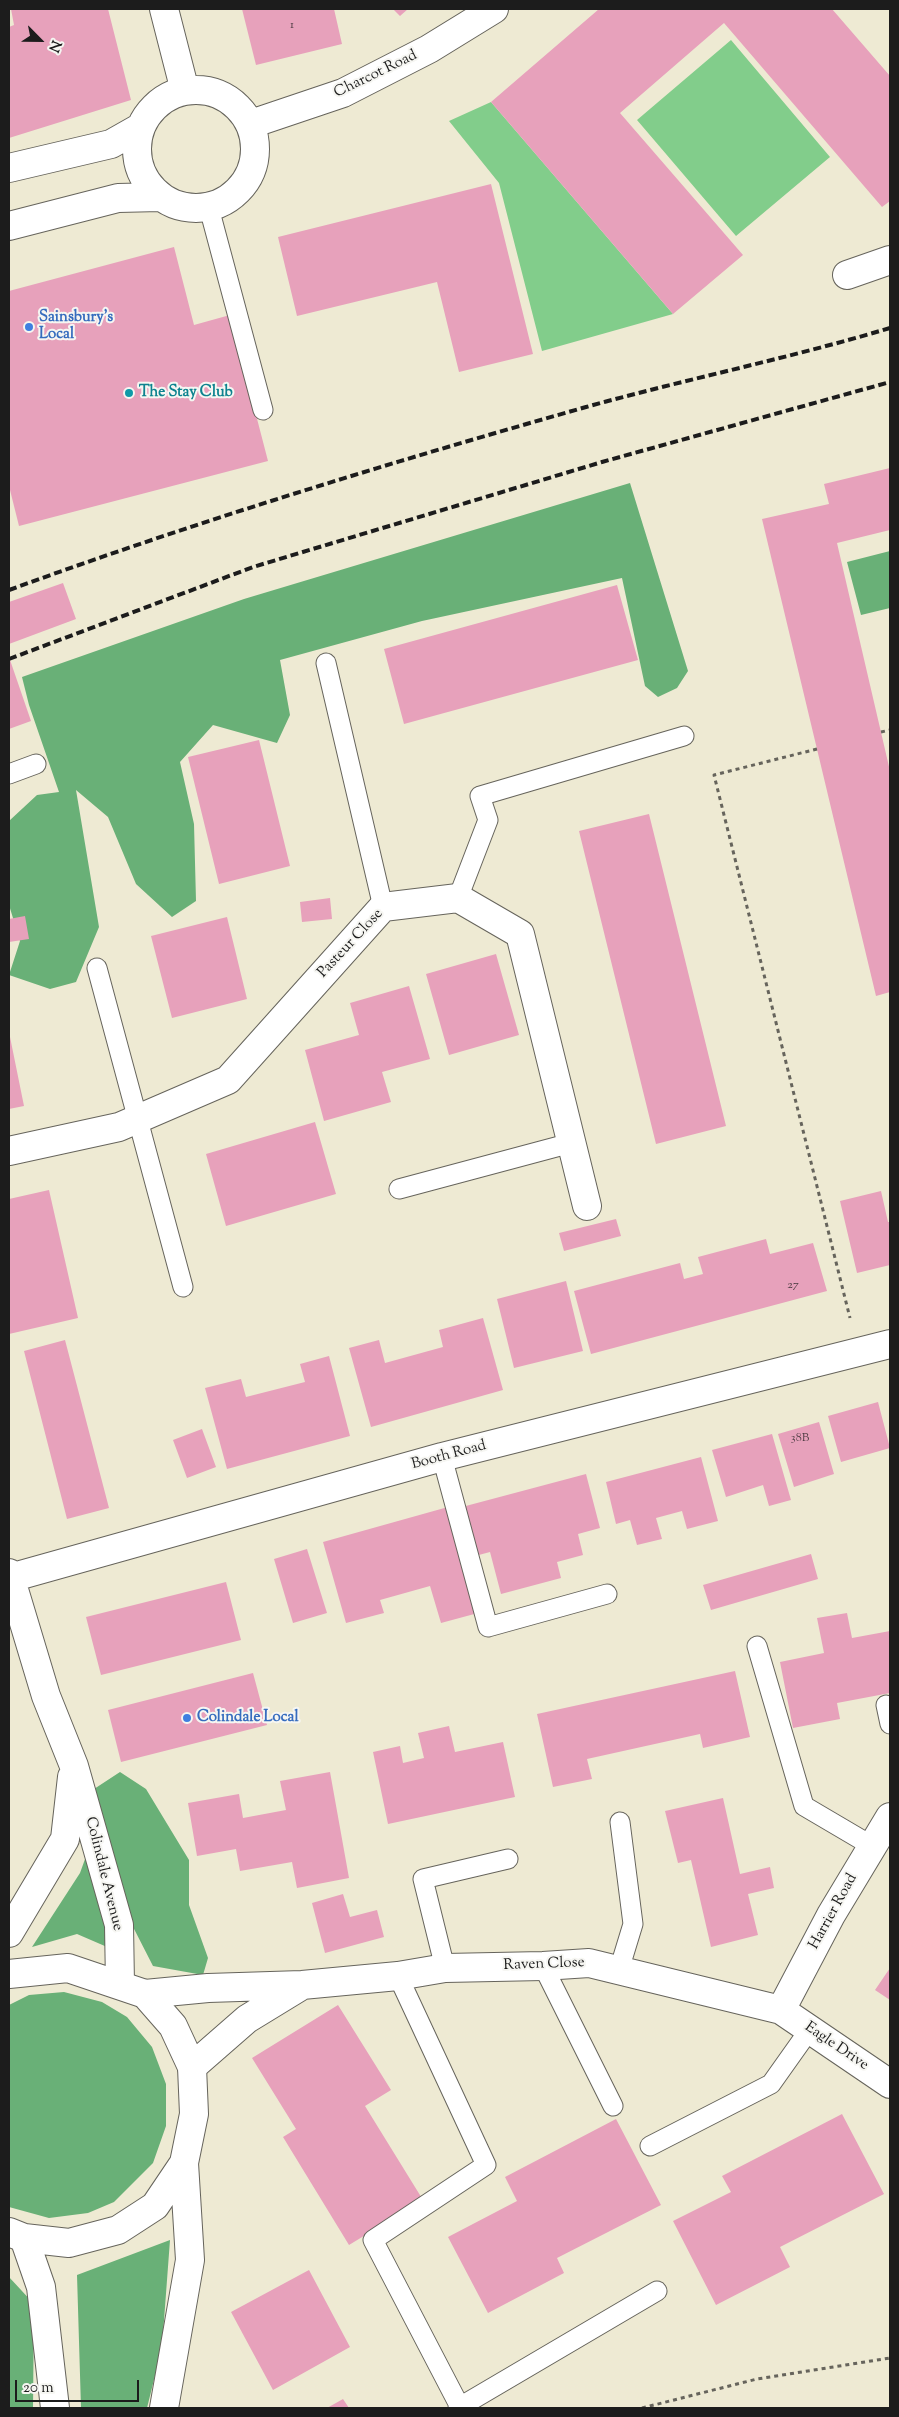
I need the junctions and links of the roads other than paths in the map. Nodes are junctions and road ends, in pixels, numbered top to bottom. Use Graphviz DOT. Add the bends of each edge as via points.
graph roads {
  1 [pos="164,9"];
  2 [pos="494,9"];
  3 [pos="185,91"];
  4 [pos="251,124"];
  5 [pos="141,127"];
  6 [pos="9,168"];
  7 [pos="160,197"];
  8 [pos="209,208"];
  9 [pos="9,226"];
  10 [pos="890,260"];
  11 [pos="847,275"];
  12 [pos="263,410"];
  13 [pos="326,663"];
  14 [pos="684,736"];
  15 [pos="36,764"];
  16 [pos="9,774"];
  17 [pos="458,898"];
  18 [pos="383,907"];
  19 [pos="97,968"];
  20 [pos="138,1119"];
  21 [pos="572,1143"];
  22 [pos="9,1151"];
  23 [pos="399,1189"];
  24 [pos="587,1206"];
  25 [pos="183,1287"];
  26 [pos="890,1344"];
  27 [pos="442,1457"];
  28 [pos="9,1575"];
  29 [pos="607,1594"];
  30 [pos="758,1646"];
  31 [pos="886,1705"];
  32 [pos="890,1724"];
  33 [pos="74,1766"];
  34 [pos="890,1816"];
  35 [pos="620,1822"];
  36 [pos="872,1846"];
  37 [pos="508,1858"];
  38 [pos="9,1932"];
  39 [pos="543,1966"];
  40 [pos="445,1968"];
  41 [pos="619,1970"];
  42 [pos="9,1974"];
  43 [pos="398,1976"];
  44 [pos="120,1984"];
  45 [pos="302,1985"];
  46 [pos="145,1994"];
  47 [pos="781,2010"];
  48 [pos="810,2029"];
  49 [pos="192,2067"];
  50 [pos="890,2084"];
  51 [pos="613,2106"];
  52 [pos="650,2146"];
  53 [pos="184,2163"];
  54 [pos="16,2235"];
  55 [pos="657,2291"];
  56 [pos="55,2408"];
  57 [pos="164,2408"];
  58 [pos="459,2408"];
  1 -- 3 [label="street"];
  2 -- 4 [label="street, Charcot Road" via="429,49 343,93"];
  3 -- 4 [label="street" via="204,90 223,96 239,108"];
  3 -- 5 [label="street" via="166,98 151,110"];
  4 -- 8 [label="street" via="255,159 250,176 226,201"];
  5 -- 6 [label="street" via="111,144"];
  5 -- 7 [label="street" via="137,146 139,165 146,182"];
  7 -- 8 [label="street" via="192,209"];
  7 -- 9 [label="street" via="118,198"];
  8 -- 12 [label="lane"];
  10 -- 11 [label="street"];
  13 -- 18 [label="lane"];
  14 -- 17 [label="lane" via="480,796 488,820"];
  15 -- 16 [label="lane"];
  17 -- 18 [label="street, Pasteur Close"];
  17 -- 21 [label="street" via="520,934"];
  18 -- 20 [label="street, Pasteur Close" via="228,1080"];
  19 -- 20 [label="lane"];
  20 -- 22 [label="street, Pasteur Close" via="120,1127"];
  20 -- 25 [label="lane"];
  21 -- 23 [label="lane"];
  21 -- 24 [label="street"];
  26 -- 27 [label="street, Booth Road"];
  27 -- 28 [label="street, Booth Road"];
  27 -- 29 [label="lane" via="488,1627"];
  28 -- 33 [label="street, Colindale Avenue" via="46,1696"];
  30 -- 36 [label="lane" via="804,1806"];
  31 -- 32 [label="lane"];
  33 -- 38 [label="street, Colindale Avenue" via="65,1839"];
  33 -- 44 [label="street, Colindale Avenue" via="119,1925"];
  34 -- 36 [label="street, Harrier Road"];
  35 -- 41 [label="lane" via="633,1924"];
  36 -- 47 [label="street, Harrier Road"];
  37 -- 40 [label="lane" via="423,1879"];
  39 -- 40 [label="street, Raven Close"];
  39 -- 41 [label="street, Raven Close" via="589,1963"];
  39 -- 51 [label="lane"];
  40 -- 43 [label="street, Raven Close"];
  41 -- 47 [label="street, Raven Close"];
  42 -- 44 [label="street" via="68,1968"];
  43 -- 45 [label="street, Raven Close"];
  43 -- 58 [label="lane" via="486,2165 373,2240"];
  44 -- 46 [label="street"];
  45 -- 46 [label="street, Raven Close"];
  45 -- 49 [label="street, Raven Close" via="248,2019"];
  46 -- 49 [label="street" via="173,2026"];
  47 -- 48 [label="street, Eagle Drive"];
  48 -- 50 [label="street, Eagle Drive"];
  48 -- 52 [label="lane" via="771,2084"];
  49 -- 53 [label="street" via="194,2114"];
  53 -- 54 [label="street" via="155,2206 118,2230 69,2243"];
  53 -- 57 [label="street" via="190,2260"];
  54 -- 56 [label="street" via="41,2288"];
  55 -- 58 [label="lane"];
}
